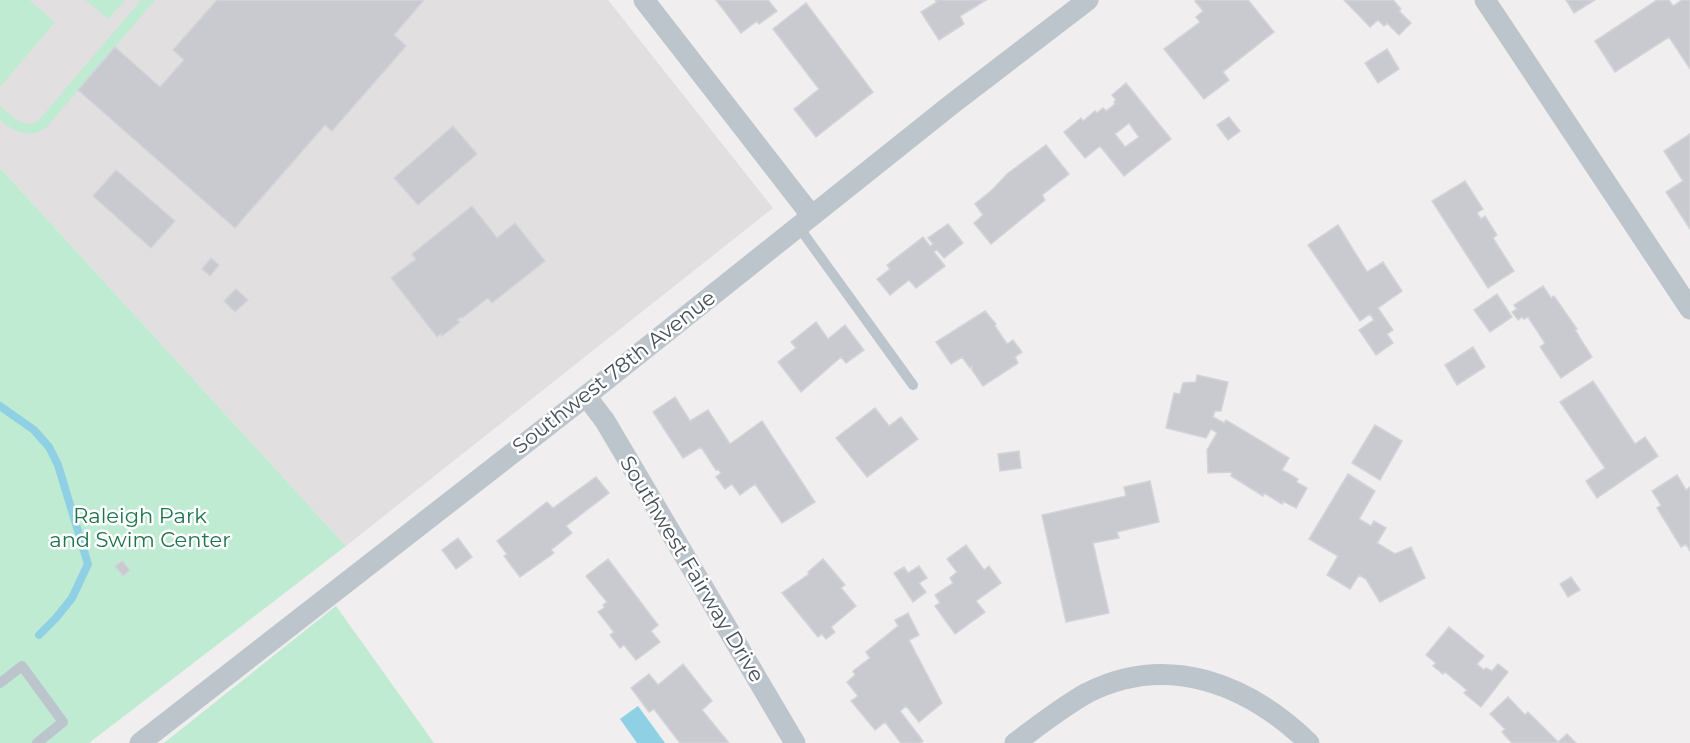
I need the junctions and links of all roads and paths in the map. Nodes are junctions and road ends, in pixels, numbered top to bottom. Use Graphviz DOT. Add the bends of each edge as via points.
graph roads {
  1 [pos="644,0"];
  2 [pos="1088,0"];
  3 [pos="1485,0"];
  4 [pos="1067,7"];
  5 [pos="805,220"];
  6 [pos="1690,309"];
  7 [pos="913,385"];
  8 [pos="586,396"];
  9 [pos="0,683"];
  10 [pos="37,743"];
  11 [pos="140,743"];
  12 [pos="795,743"];
  13 [pos="1015,743"];
  14 [pos="1309,743"];
  1 -- 5 [label="street"];
  2 -- 4 [label="street, Southwest 78th Avenue"];
  3 -- 6 [label="street" via="1680,288"];
  4 -- 5 [label="street, Southwest 78th Avenue"];
  5 -- 7 [label="lane"];
  5 -- 8 [label="street, Southwest 78th Avenue"];
  8 -- 11 [label="street, Southwest 78th Avenue"];
  8 -- 12 [label="street, Southwest Fairway Drive" via="605,421"];
  9 -- 10 [label="lane" via="22,666 63,722"];
  13 -- 14 [label="street" via="1088,693 1148,674 1213,681 1270,711"];
}
